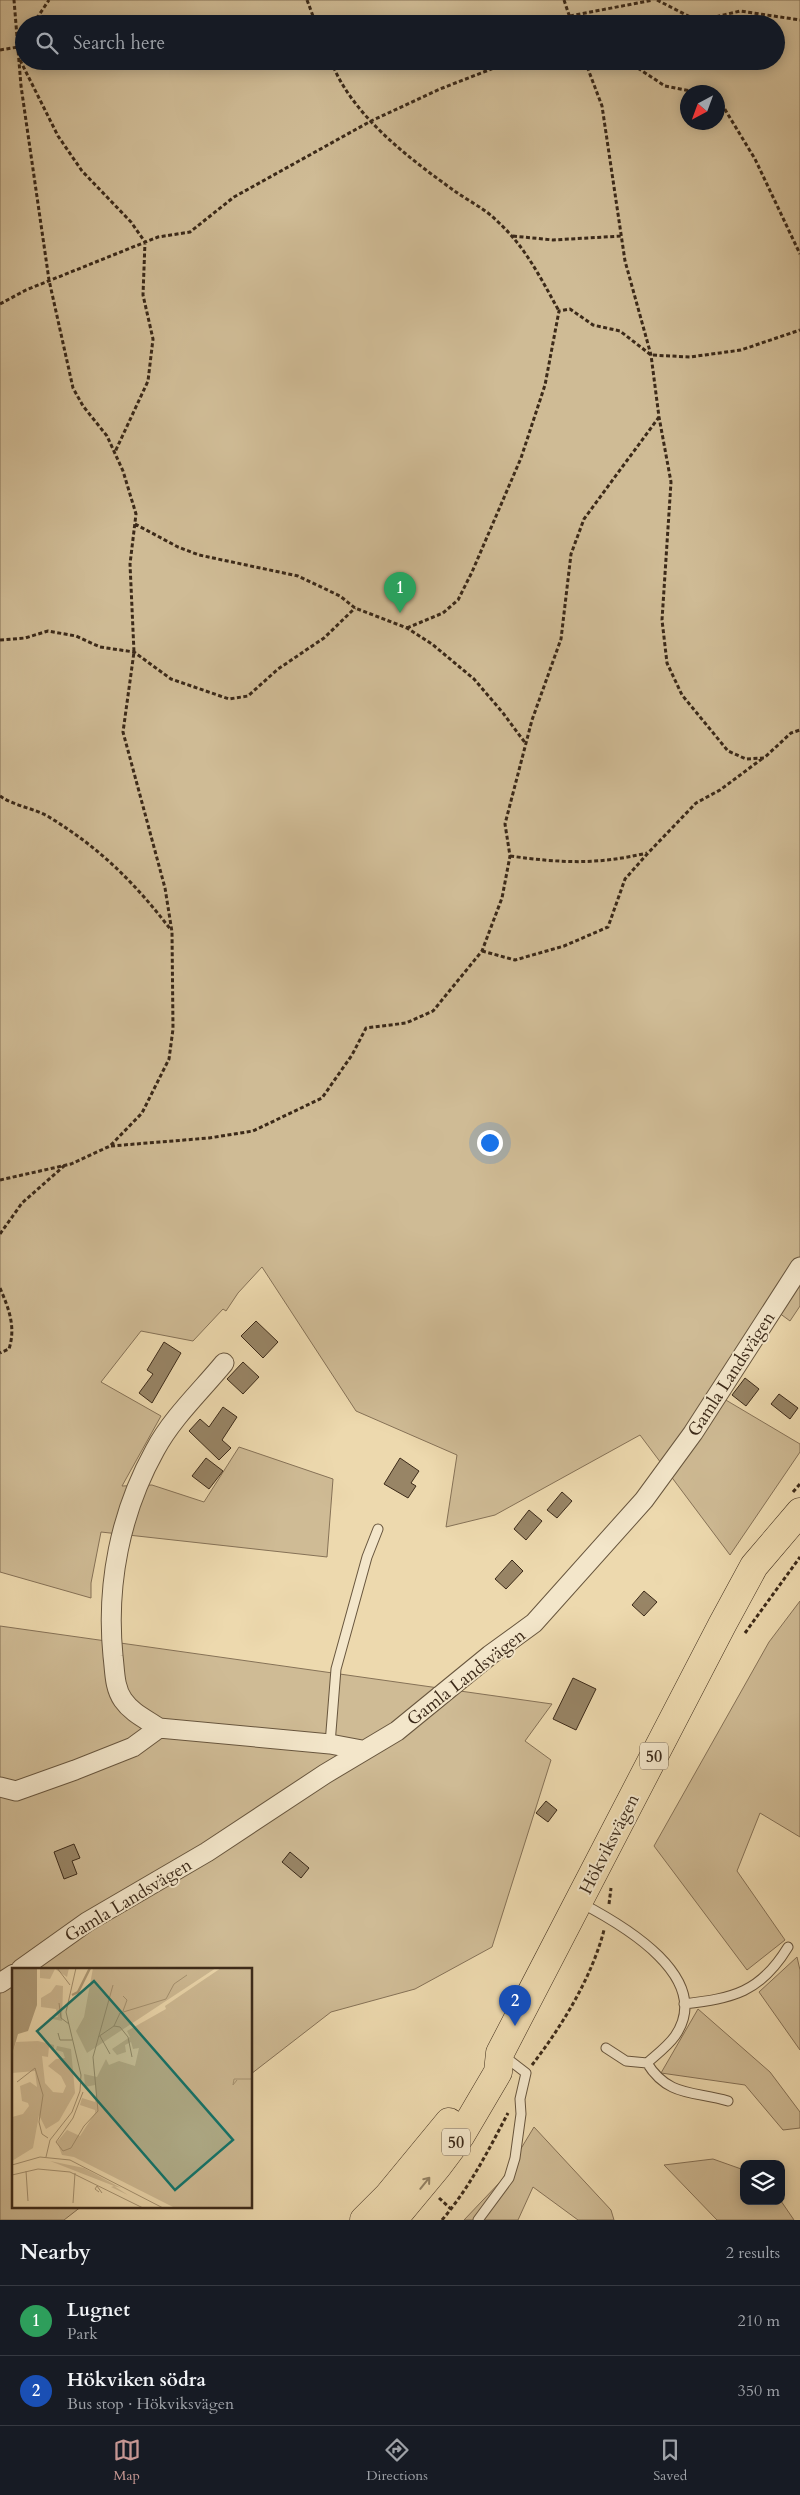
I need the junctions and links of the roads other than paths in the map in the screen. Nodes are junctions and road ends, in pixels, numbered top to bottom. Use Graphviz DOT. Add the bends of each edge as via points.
graph roads {
  1 [pos="800,1267"];
  2 [pos="224,1364"];
  3 [pos="800,1512"];
  4 [pos="378,1529"];
  5 [pos="159,1728"];
  6 [pos="330,1744"];
  7 [pos="362,1750"];
  8 [pos="0,1787"];
  9 [pos="579,1902"];
  10 [pos="788,1947"];
  11 [pos="22,1968"];
  12 [pos="12,1975"];
  13 [pos="0,1983"];
  14 [pos="684,2004"];
  15 [pos="606,2048"];
  16 [pos="500,2053"];
  17 [pos="647,2063"];
  18 [pos="728,2101"];
  19 [pos="364,2220"];
  20 [pos="393,2220"];
  21 [pos="478,2220"];
  1 -- 7 [label="street, Gamla Landsvägen" via="704,1417 650,1492 534,1623 397,1731"];
  2 -- 5 [label="street" via="155,1450 119,1540 110,1599 116,1684 122,1699 134,1712"];
  3 -- 9 [label="main road, Hökviksvägen / 50" via="754,1566"];
  4 -- 6 [label="lane" via="336,1669"];
  5 -- 6 [label="street"];
  5 -- 8 [label="street" via="133,1747 75,1770 16,1791"];
  6 -- 7 [label="street"];
  7 -- 11 [label="street, Gamla Landsvägen" via="207,1852 87,1922"];
  9 -- 14 [label="lane" via="608,1917 670,1967 680,1985"];
  9 -- 16 [label="main road, Hökviksvägen / 50"];
  10 -- 14 [label="lane" via="764,1978 745,1991 722,1999"];
  12 -- 13 [label="street"];
  14 -- 17 [label="lane" via="682,2021 674,2037"];
  15 -- 17 [label="lane" via="626,2061"];
  16 -- 19 [label="main road, Hökviksvägen / 50" via="485,2066 449,2121 388,2196"];
  20 -- 16 [label="main road, Hökviksvägen / 50, one-way" via="461,2135 498,2072"];
  16 -- 21 [label="lane" via="526,2073 520,2099 521,2114 509,2178"];
  17 -- 18 [label="lane" via="656,2078 668,2086"];
}
